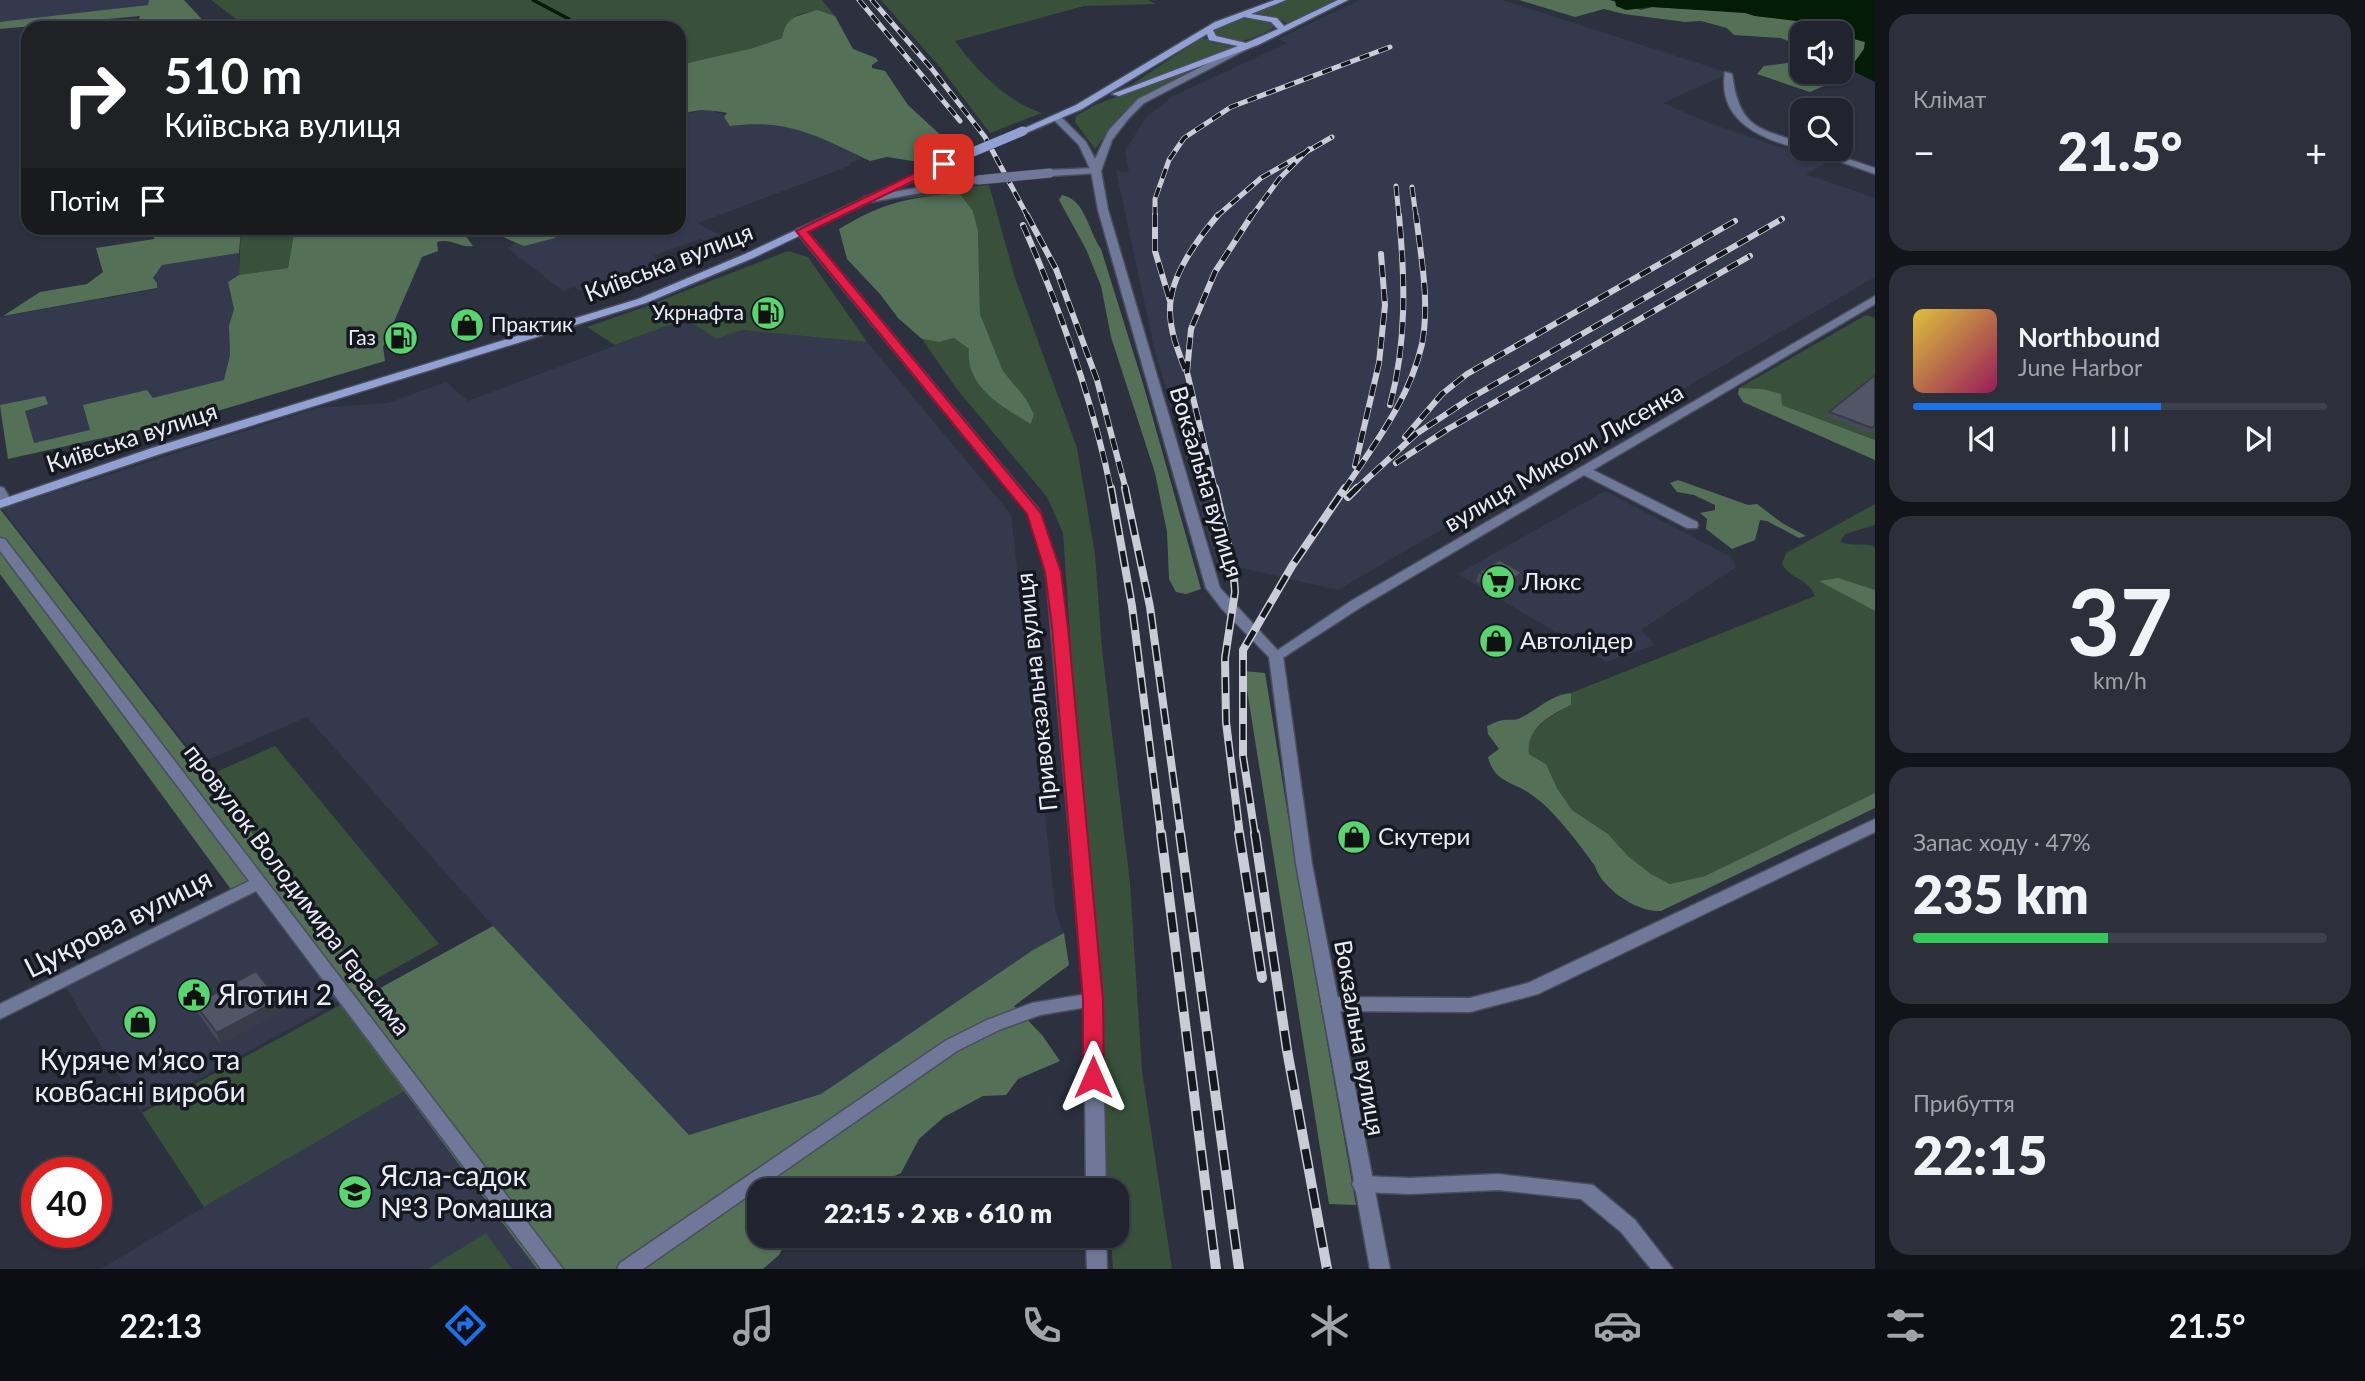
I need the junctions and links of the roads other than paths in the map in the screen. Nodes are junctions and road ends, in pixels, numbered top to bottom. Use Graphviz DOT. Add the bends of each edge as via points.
graph roads {
  1 [pos="1282,0"];
  2 [pos="1344,0"];
  3 [pos="1242,16"];
  4 [pos="1209,29"];
  5 [pos="1282,29"];
  6 [pos="1255,43"];
  7 [pos="1728,74"];
  8 [pos="1079,107"];
  9 [pos="1056,117"];
  10 [pos="1790,142"];
  11 [pos="1846,161"];
  12 [pos="1096,171"];
  13 [pos="1875,171"];
  14 [pos="865,200"];
  15 [pos="801,231"];
  16 [pos="1875,299"];
  17 [pos="1585,471"];
  18 [pos="2,499"];
  19 [pos="1692,524"];
  20 [pos="0,542"];
  21 [pos="1276,656"];
  22 [pos="1875,825"];
  23 [pos="260,882"];
  24 [pos="1093,1000"];
  25 [pos="1330,1004"];
  26 [pos="0,1012"];
  27 [pos="1096,1178"];
  28 [pos="1362,1184"];
  29 [pos="1096,1248"];
  30 [pos="553,1269"];
  31 [pos="627,1269"];
  32 [pos="1097,1269"];
  33 [pos="1380,1269"];
  34 [pos="1663,1269"];
  1 -- 3 [label="main road"];
  2 -- 5 [label="main road"];
  3 -- 4 [label="main road"];
  3 -- 5 [label="main road" via="1266,17"];
  4 -- 6 [label="main road" via="1209,35 1221,42"];
  4 -- 8 [label="main road"];
  5 -- 6 [label="main road"];
  6 -- 8 [label="main road"];
  6 -- 12 [label="street" via="1141,101 1103,145"];
  7 -- 10 [label="street" via="1730,100 1747,127"];
  8 -- 9 [label="main road, Київська вулиця"];
  9 -- 12 [label="street, Вокзальна вулиця" via="1083,144"];
  9 -- 14 [label="main road, Київська вулиця, bridge"];
  11 -- 13 [label="street"];
  12 -- 14 [label="street, bridge" via="978,180"];
  12 -- 21 [label="street, Вокзальна вулиця" via="1103,210 1213,588 1221,602"];
  14 -- 15 [label="main road, Київська вулиця"];
  15 -- 18 [label="main road, Київська вулиця" via="642,301"];
  15 -- 24 [label="street, Привокзальна вулиця" via="1034,513 1053,572 1060,627"];
  16 -- 17 [label="street, вулиця Миколи Лисенка"];
  17 -- 19 [label="street"];
  17 -- 21 [label="street, вулиця Миколи Лисенка" via="1356,604"];
  20 -- 23 [label="street, провулок Володимира Герасима"];
  21 -- 25 [label="street, Вокзальна вулиця" via="1304,864"];
  22 -- 25 [label="street" via="1532,989 1470,1005"];
  23 -- 26 [label="street, Цукрова вулиця"];
  23 -- 30 [label="street, провулок Володимира Герасима"];
  24 -- 27 [label="street, Привокзальна вулиця"];
  24 -- 31 [label="street" via="1038,1009 951,1046"];
  25 -- 28 [label="street, Вокзальна вулиця"];
  28 -- 33 [label="street, Вокзальна вулиця"];
  28 -- 34 [label="street" via="1498,1182 1586,1191 1628,1226"];
  29 -- 32 [label="street"];
}
